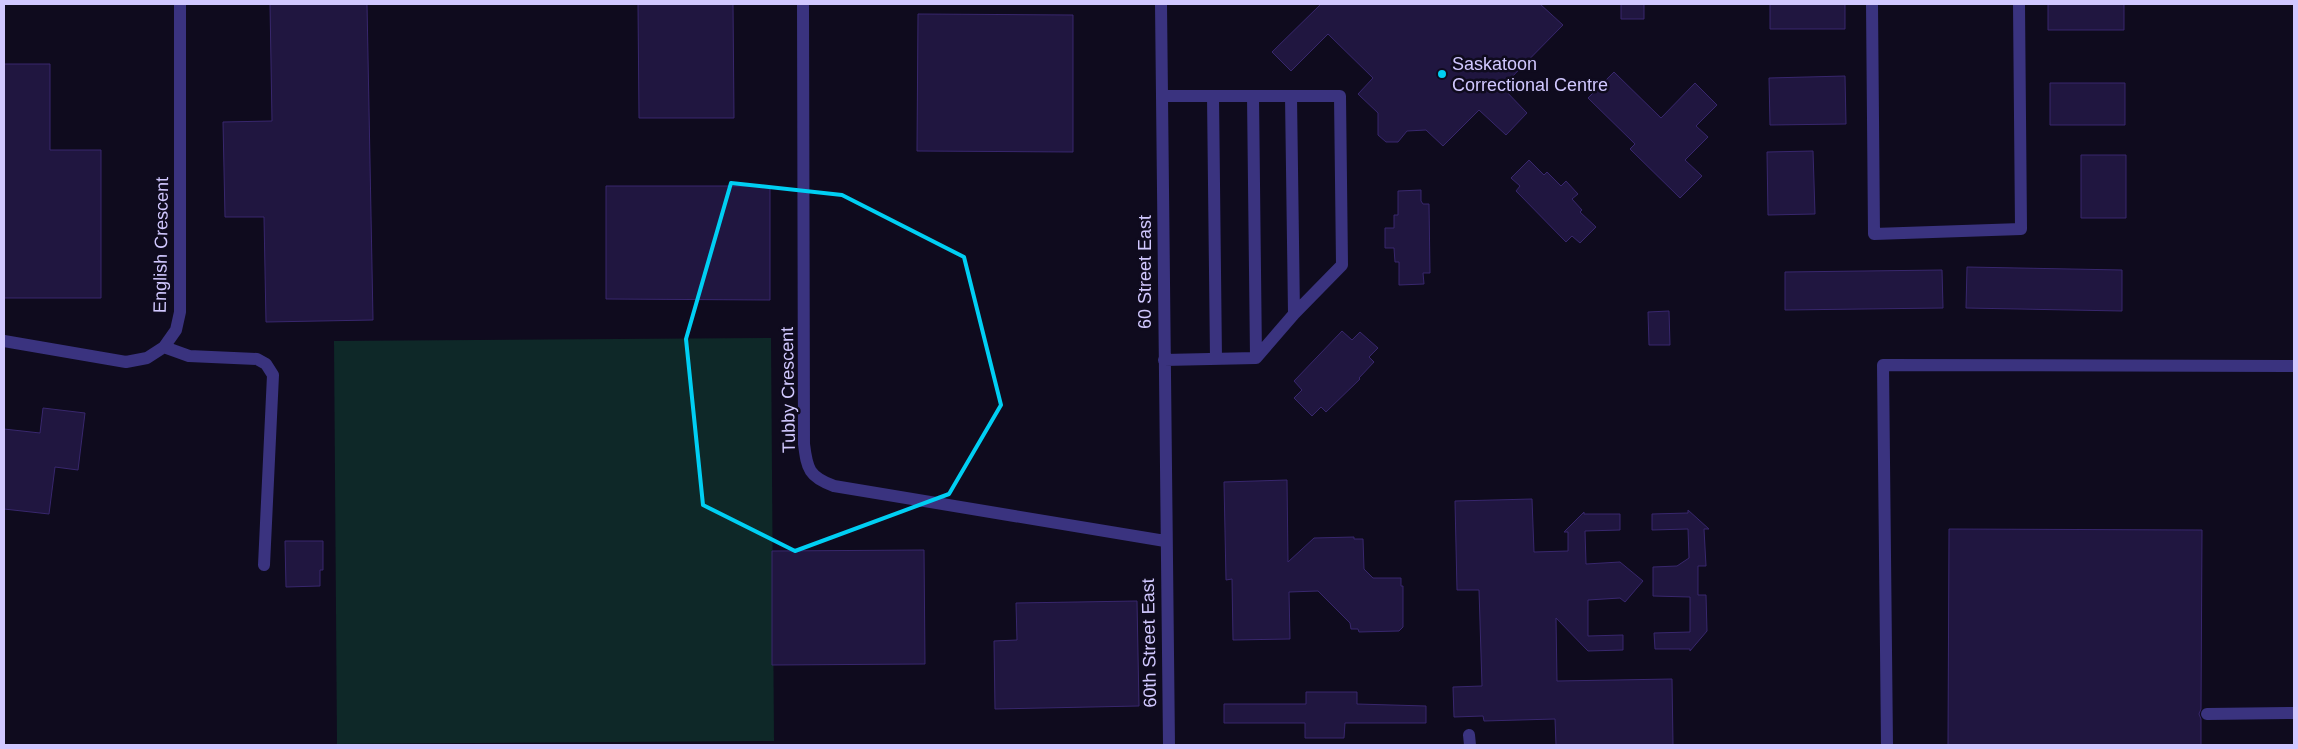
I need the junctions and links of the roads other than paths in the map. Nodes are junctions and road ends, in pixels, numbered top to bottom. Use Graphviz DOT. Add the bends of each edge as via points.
graph roads {
  1 [pos="180,4"];
  2 [pos="804,4"];
  3 [pos="1161,4"];
  4 [pos="1872,4"];
  5 [pos="2019,4"];
  6 [pos="1162,96"];
  7 [pos="1213,96"];
  8 [pos="1253,96"];
  9 [pos="1291,96"];
  10 [pos="1294,314"];
  11 [pos="4,341"];
  12 [pos="164,347"];
  13 [pos="1256,358"];
  14 [pos="1216,359"];
  15 [pos="1164,360"];
  16 [pos="2294,366"];
  17 [pos="1165,541"];
  18 [pos="264,565"];
  19 [pos="2294,713"];
  20 [pos="2207,714"];
  21 [pos="1169,745"];
  22 [pos="1887,745"];
  1 -- 12 [label="street, English Crescent" via="180,312 176,330"];
  2 -- 17 [label="street, Tubby Crescent" via="804,444 810,472 820,481 834,486"];
  3 -- 6 [label="street, 60 Street East"];
  4 -- 5 [label="street" via="1874,234 2021,229"];
  6 -- 7 [label="street"];
  6 -- 15 [label="street, 60 Street East"];
  7 -- 8 [label="street"];
  7 -- 14 [label="street"];
  8 -- 9 [label="street"];
  8 -- 13 [label="street"];
  9 -- 10 [label="street"];
  9 -- 10 [label="street" via="1340,96 1342,266"];
  10 -- 13 [label="street"];
  11 -- 12 [label="street, English Crescent" via="126,362 147,358"];
  12 -- 18 [label="street" via="189,356 257,359 266,364 273,375"];
  13 -- 14 [label="street"];
  14 -- 15 [label="street"];
  15 -- 17 [label="street, 60 Street East"];
  16 -- 22 [label="street" via="1883,365"];
  17 -- 21 [label="street, 60th Street East"];
  19 -- 20 [label="street"];
}
